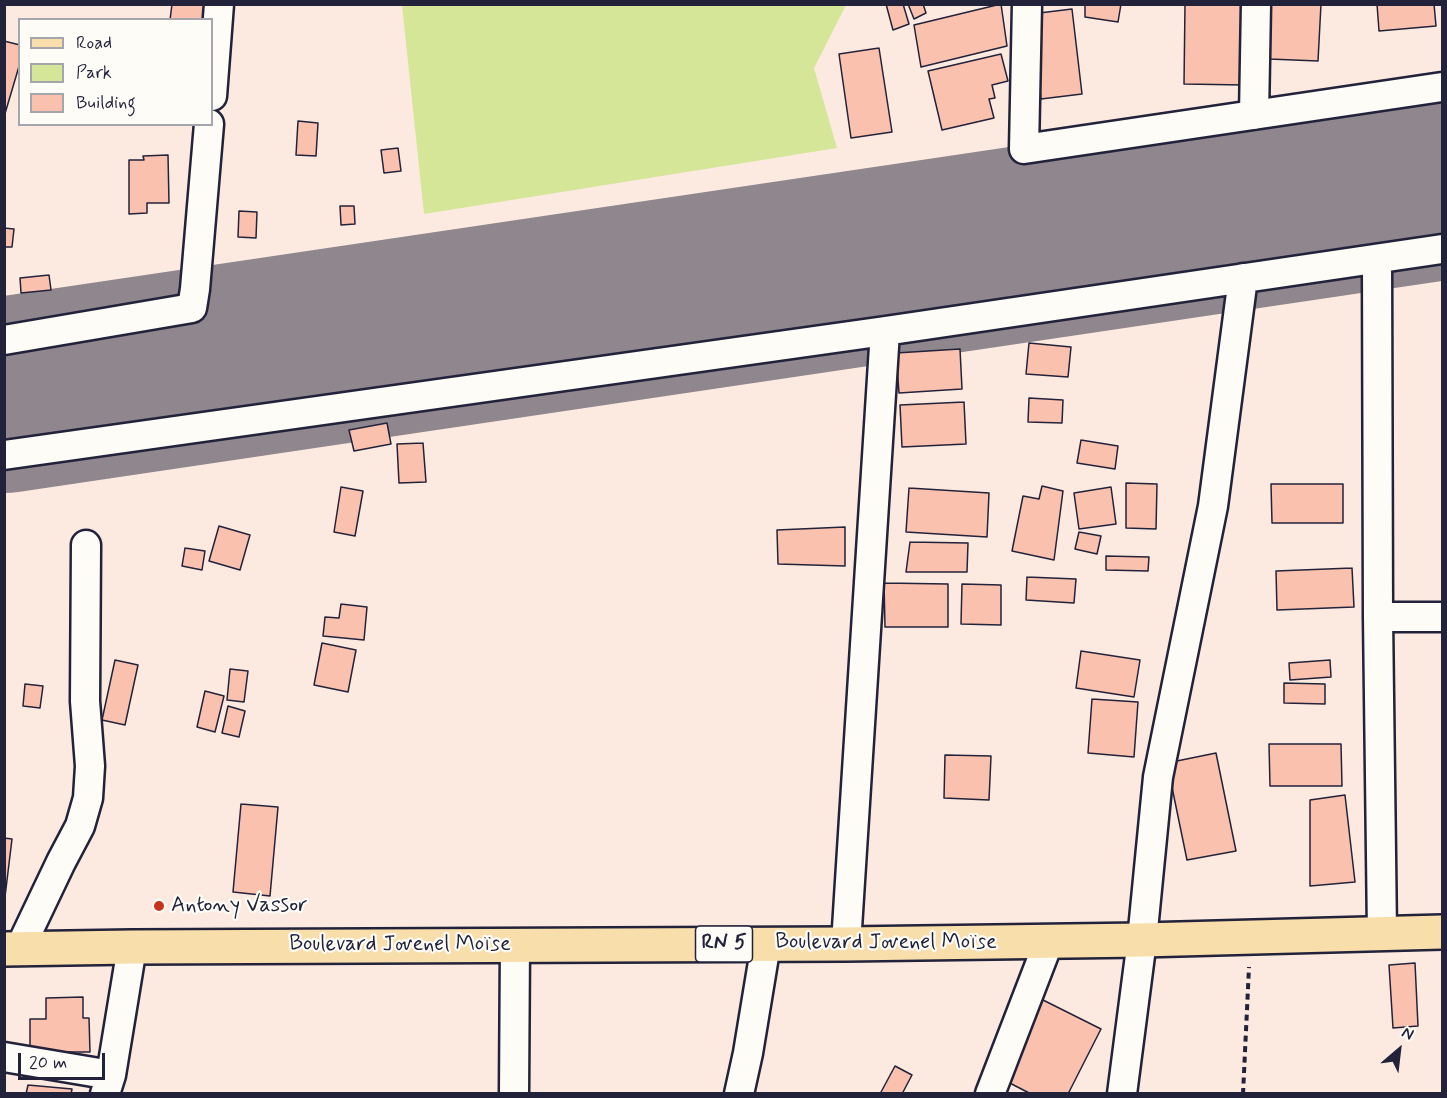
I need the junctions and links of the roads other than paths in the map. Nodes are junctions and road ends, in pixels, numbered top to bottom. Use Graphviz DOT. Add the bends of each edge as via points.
graph roads {
  1 [pos="219,4"];
  2 [pos="1027,4"];
  3 [pos="1256,4"];
  4 [pos="213,83"];
  5 [pos="1443,87"];
  6 [pos="1254,115"];
  7 [pos="209,126"];
  8 [pos="1443,249"];
  9 [pos="1377,259"];
  10 [pos="1243,278"];
  11 [pos="885,331"];
  12 [pos="4,340"];
  13 [pos="4,455"];
  14 [pos="86,545"];
  15 [pos="1378,617"];
  16 [pos="1443,617"];
  17 [pos="1443,932"];
  18 [pos="1382,933"];
  19 [pos="1142,940"];
  20 [pos="1049,941"];
  21 [pos="766,944"];
  22 [pos="846,944"];
  23 [pos="515,945"];
  24 [pos="132,947"];
  25 [pos="12,949"];
  26 [pos="4,1057"];
  27 [pos="108,1084"];
  28 [pos="514,1094"];
  29 [pos="739,1094"];
  30 [pos="990,1094"];
  31 [pos="1122,1094"];
  1 -- 4 [label="street"];
  2 -- 6 [label="street" via="1024,149"];
  3 -- 6 [label="street"];
  5 -- 6 [label="street"];
  7 -- 12 [label="street" via="192,309"];
  8 -- 9 [label="street"];
  9 -- 10 [label="street"];
  9 -- 15 [label="street"];
  10 -- 11 [label="street"];
  10 -- 19 [label="street" via="1213,506 1158,777"];
  11 -- 13 [label="street"];
  11 -- 22 [label="street"];
  14 -- 25 [label="street" via="88,798 80,826"];
  15 -- 16 [label="street"];
  15 -- 18 [label="street"];
  17 -- 18 [label="main road, Boulevard Jovenel Moïse / RN 5"];
  18 -- 19 [label="main road, Boulevard Jovenel Moïse / RN 5"];
  19 -- 20 [label="main road, Boulevard Jovenel Moïse / RN 5"];
  19 -- 31 [label="street"];
  20 -- 22 [label="main road, Boulevard Jovenel Moïse / RN 5"];
  20 -- 30 [label="street"];
  21 -- 22 [label="main road, Boulevard Jovenel Moïse / RN 5"];
  21 -- 23 [label="main road, Boulevard Jovenel Moïse / RN 5"];
  21 -- 29 [label="street"];
  23 -- 24 [label="main road, Boulevard Jovenel Moïse / RN 5"];
  23 -- 28 [label="street"];
  24 -- 25 [label="main road, Boulevard Jovenel Moïse / RN 5"];
  24 -- 27 [label="street"];
  26 -- 27 [label="street"];
}
